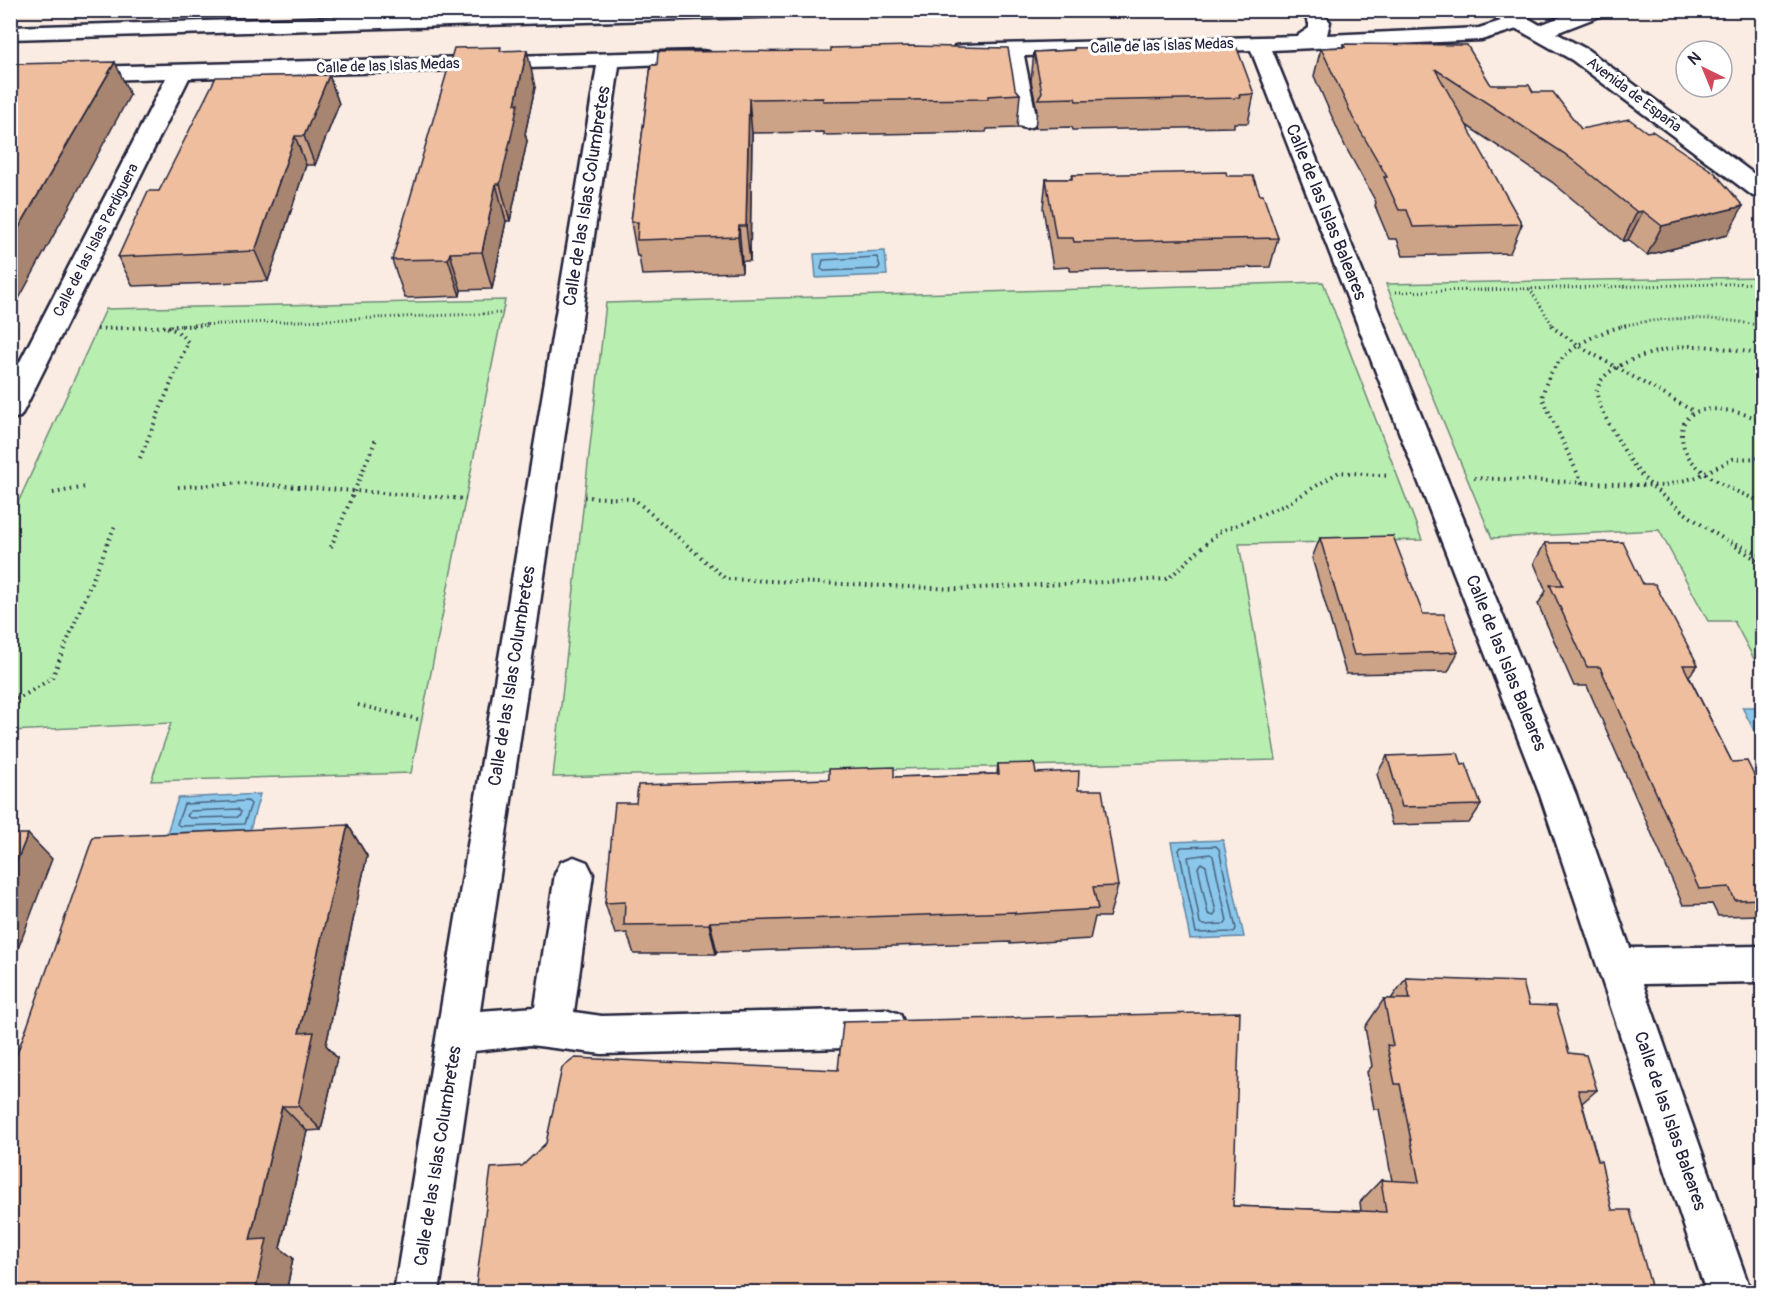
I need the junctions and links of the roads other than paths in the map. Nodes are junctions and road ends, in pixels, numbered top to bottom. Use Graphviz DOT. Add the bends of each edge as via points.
graph roads {
  1 [pos="792,10"];
  2 [pos="1310,10"];
  3 [pos="1498,10"];
  4 [pos="1598,10"];
  5 [pos="736,11"];
  6 [pos="585,13"];
  7 [pos="196,19"];
  8 [pos="1519,22"];
  9 [pos="49,32"];
  10 [pos="1540,32"];
  11 [pos="10,33"];
  12 [pos="1303,42"];
  13 [pos="1259,43"];
  14 [pos="1012,50"];
  15 [pos="940,51"];
  16 [pos="727,57"];
  17 [pos="609,60"];
  18 [pos="181,71"];
  19 [pos="19,76"];
  20 [pos="1026,121"];
  21 [pos="1762,191"];
  22 [pos="10,410"];
  23 [pos="574,874"];
  24 [pos="1762,964"];
  25 [pos="1617,966"];
  26 [pos="918,1027"];
  27 [pos="552,1029"];
  28 [pos="457,1032"];
  29 [pos="416,1293"];
  30 [pos="1729,1293"];
  1 -- 5 [label="street"];
  2 -- 12 [label="street" via="1320,22 1319,31"];
  3 -- 8 [label="street, Avenida de España"];
  4 -- 10 [label="street"];
  5 -- 6 [label="street"];
  6 -- 7 [label="street"];
  7 -- 9 [label="street"];
  8 -- 10 [label="street, Avenida de España"];
  8 -- 12 [label="street, Calle de las Islas Medas" via="1480,34"];
  9 -- 11 [label="street"];
  9 -- 19 [label="street" via="21,50"];
  10 -- 21 [label="street, Avenida de España" via="1580,55"];
  12 -- 13 [label="street, Calle de las Islas Medas"];
  13 -- 14 [label="street, Calle de las Islas Medas"];
  13 -- 25 [label="street, Calle de las Islas Baleares" via="1558,795"];
  14 -- 15 [label="street, Calle de las Islas Medas"];
  14 -- 20 [label="street"];
  16 -- 17 [label="street, Calle de las Islas Medas"];
  17 -- 18 [label="street, Calle de las Islas Medas"];
  17 -- 28 [label="street, Calle de las Islas Columbretes"];
  18 -- 19 [label="street, Calle de las Islas Medas"];
  18 -- 22 [label="street, Calle de las Islas Perdiguera"];
  23 -- 27 [label="street"];
  24 -- 25 [label="street"];
  25 -- 30 [label="street, Calle de las Islas Baleares"];
  26 -- 27 [label="street" via="602,1035"];
  27 -- 28 [label="street" via="530,1026"];
  28 -- 29 [label="street, Calle de las Islas Columbretes"];
}
